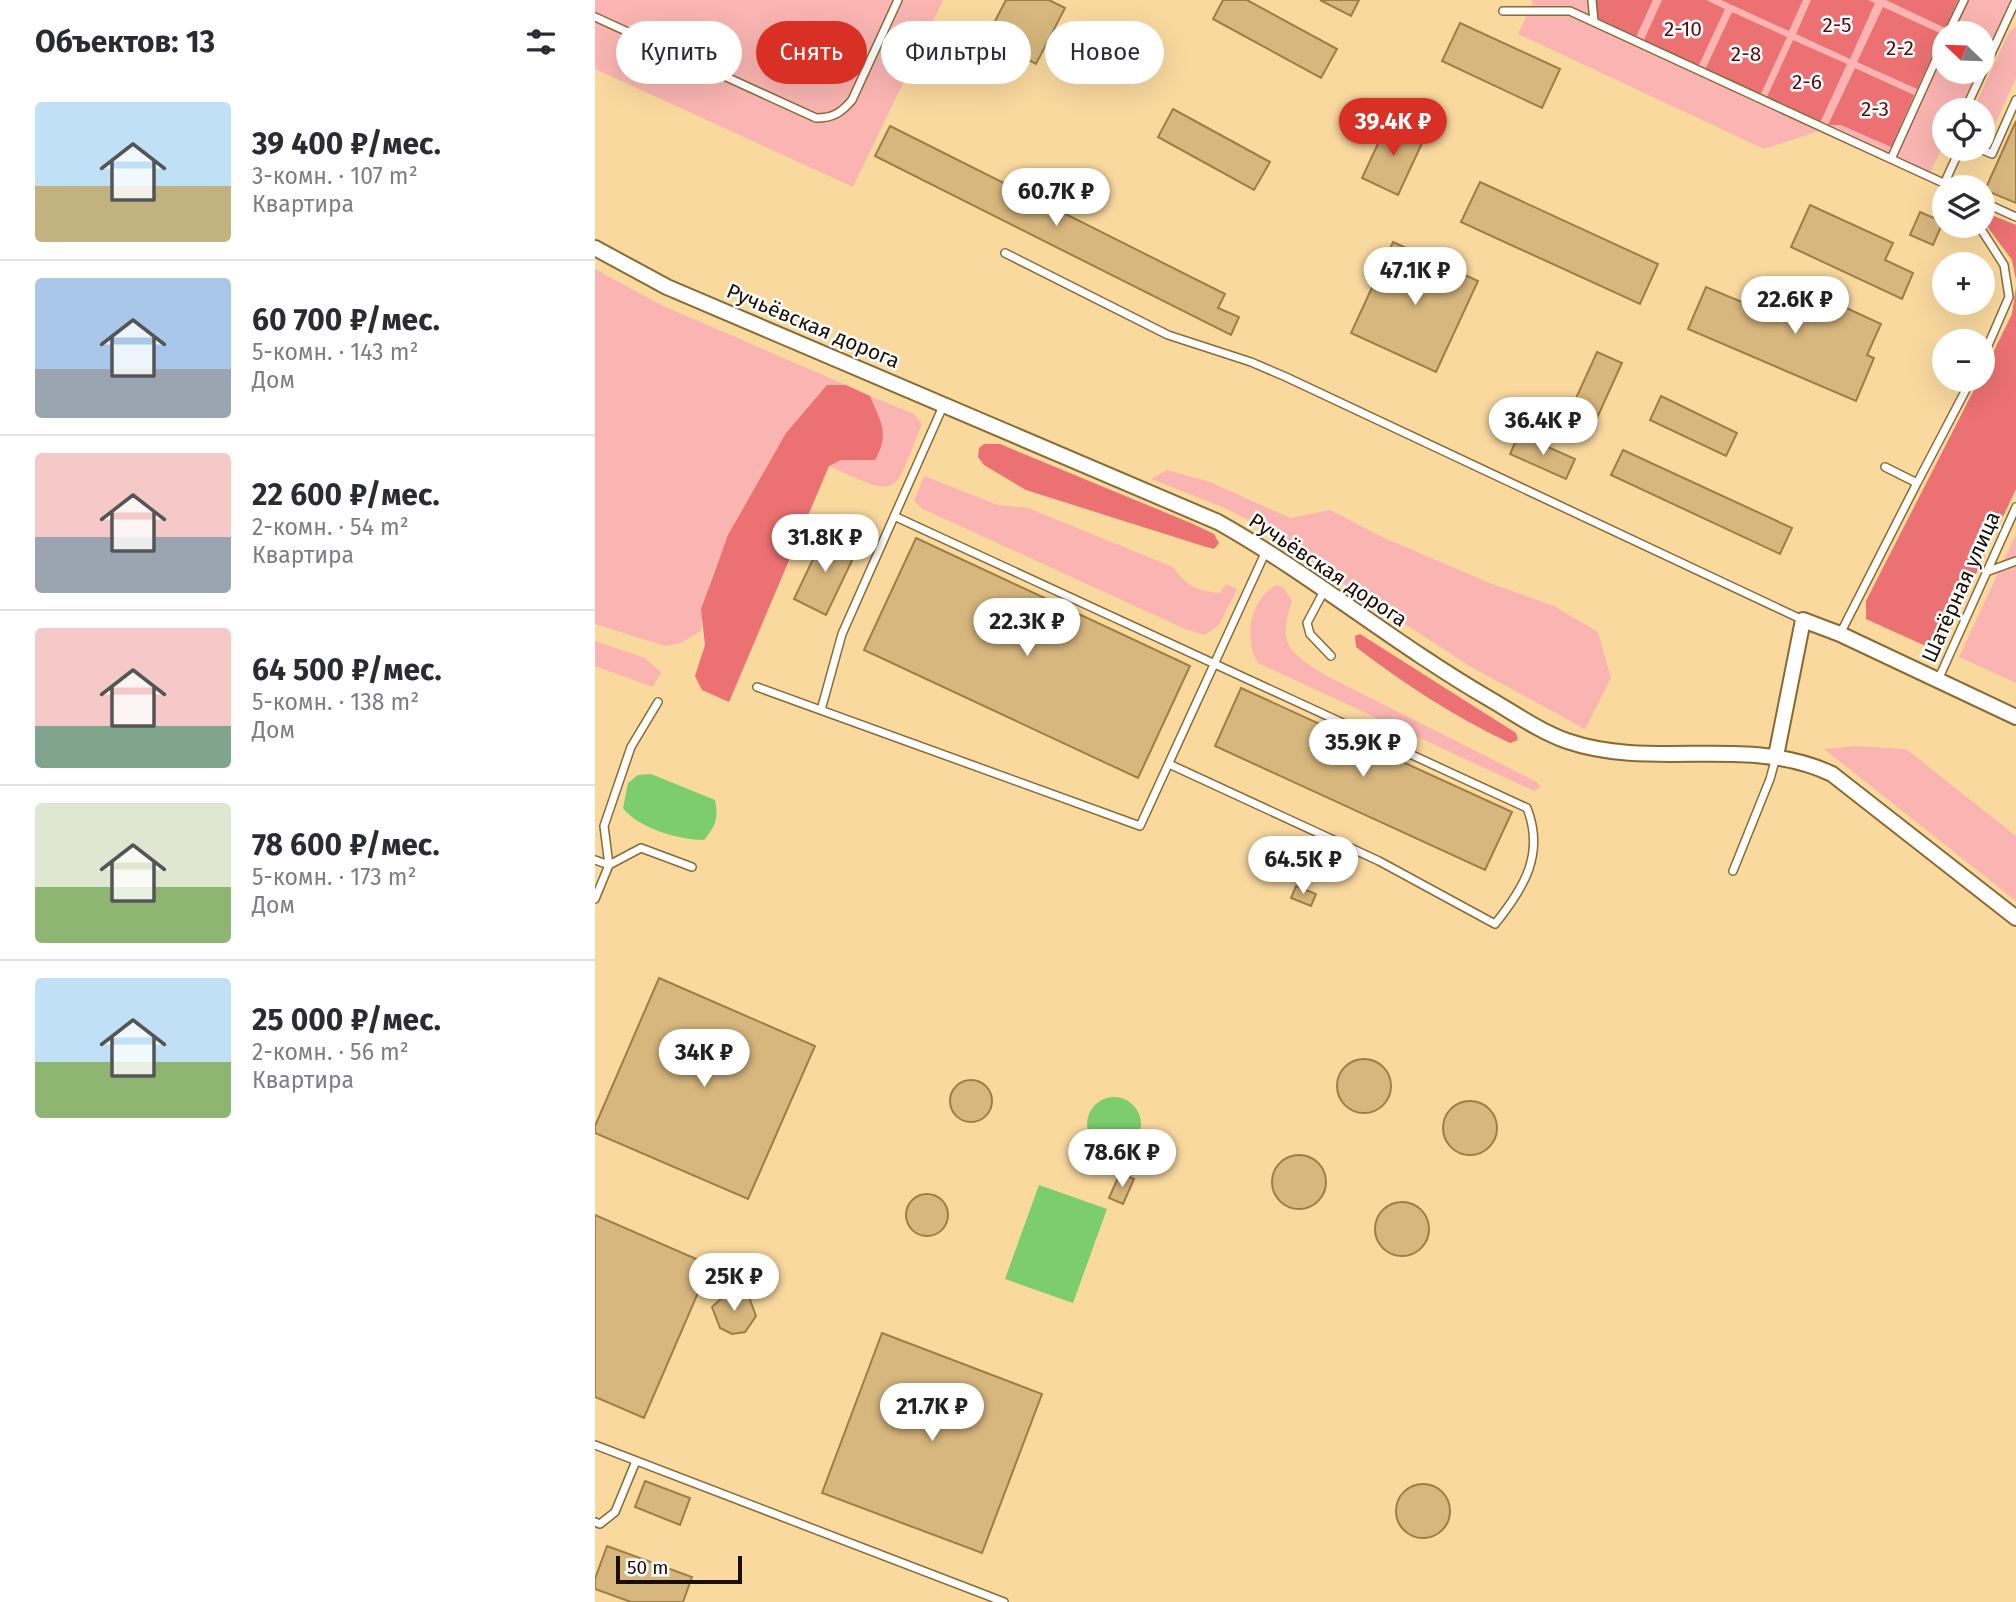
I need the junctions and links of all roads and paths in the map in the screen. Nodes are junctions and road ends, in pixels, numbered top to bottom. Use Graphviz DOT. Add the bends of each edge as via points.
graph roads {
  1 [pos="898,0"];
  2 [pos="1592,0"];
  3 [pos="1963,0"];
  4 [pos="2016,0"];
  5 [pos="1503,11"];
  6 [pos="595,17"];
  7 [pos="1953,21"];
  8 [pos="1594,22"];
  9 [pos="1932,68"];
  10 [pos="1971,98"];
  11 [pos="2016,100"];
  12 [pos="1995,147"];
  13 [pos="1891,159"];
  14 [pos="1932,178"];
  15 [pos="1995,207"];
  16 [pos="2016,217"];
  17 [pos="1987,238"];
  18 [pos="595,248"];
  19 [pos="1005,253"];
  20 [pos="1995,329"];
  21 [pos="1965,392"];
  22 [pos="944,404"];
  23 [pos="1885,467"];
  24 [pos="1917,483"];
  25 [pos="2016,507"];
  26 [pos="894,516"];
  27 [pos="1267,550"];
  28 [pos="2016,561"];
  29 [pos="1986,572"];
  30 [pos="1324,591"];
  31 [pos="1803,620"];
  32 [pos="1840,634"];
  33 [pos="1331,656"];
  34 [pos="1215,663"];
  35 [pos="1937,681"];
  36 [pos="757,687"];
  37 [pos="657,702"];
  38 [pos="821,710"];
  39 [pos="2016,717"];
  40 [pos="1776,756"];
  41 [pos="1169,764"];
  42 [pos="595,859"];
  43 [pos="609,865"];
  44 [pos="692,867"];
  45 [pos="1733,871"];
  46 [pos="595,899"];
  47 [pos="2016,918"];
  48 [pos="595,1445"];
  49 [pos="636,1461"];
  50 [pos="595,1522"];
  51 [pos="1004,1602"];
  1 -- 6 [label="lane" via="852,100 831,118 816,118"];
  2 -- 8 [label="lane"];
  3 -- 7 [label="lane"];
  4 -- 10 [label="lane"];
  5 -- 8 [label="lane" via="1570,11"];
  8 -- 13 [label="lane"];
  9 -- 13 [label="lane"];
  11 -- 12 [label="lane"];
  13 -- 14 [label="lane"];
  15 -- 16 [label="lane"];
  17 -- 20 [label="lane" via="2004,265 2009,297"];
  18 -- 22 [label="street, Ручьёвская дорога" via="667,287"];
  19 -- 31 [label="lane" via="1168,335 1286,377"];
  21 -- 24 [label="lane"];
  22 -- 26 [label="lane"];
  22 -- 27 [label="street, Ручьёвская дорога" via="1218,522"];
  23 -- 24 [label="lane"];
  24 -- 32 [label="lane"];
  25 -- 29 [label="lane, Шатёрная улица"];
  26 -- 34 [label="lane"];
  26 -- 38 [label="lane" via="842,634"];
  27 -- 30 [label="street, Ручьёвская дорога"];
  27 -- 34 [label="lane"];
  28 -- 29 [label="lane"];
  29 -- 35 [label="lane, Шатёрная улица"];
  30 -- 33 [label="lane" via="1307,623 1310,634"];
  30 -- 40 [label="street, Ручьёвская дорога" via="1432,665 1563,740 1623,754"];
  31 -- 32 [label="street"];
  31 -- 40 [label="street"];
  32 -- 35 [label="street"];
  34 -- 41 [label="lane"];
  34 -- 41 [label="lane" via="1527,808 1536,847 1529,868 1495,924 1379,861"];
  35 -- 39 [label="street"];
  36 -- 38 [label="lane"];
  37 -- 43 [label="lane" via="631,747 604,826"];
  38 -- 41 [label="lane" via="1140,826"];
  40 -- 45 [label="lane"];
  40 -- 47 [label="street, Ручьёвская дорога" via="1804,761 1856,790"];
  42 -- 43 [label="lane"];
  43 -- 44 [label="lane" via="642,848"];
  43 -- 46 [label="lane"];
  48 -- 49 [label="lane"];
  49 -- 50 [label="lane" via="615,1513 600,1524"];
  49 -- 51 [label="lane"];
}
